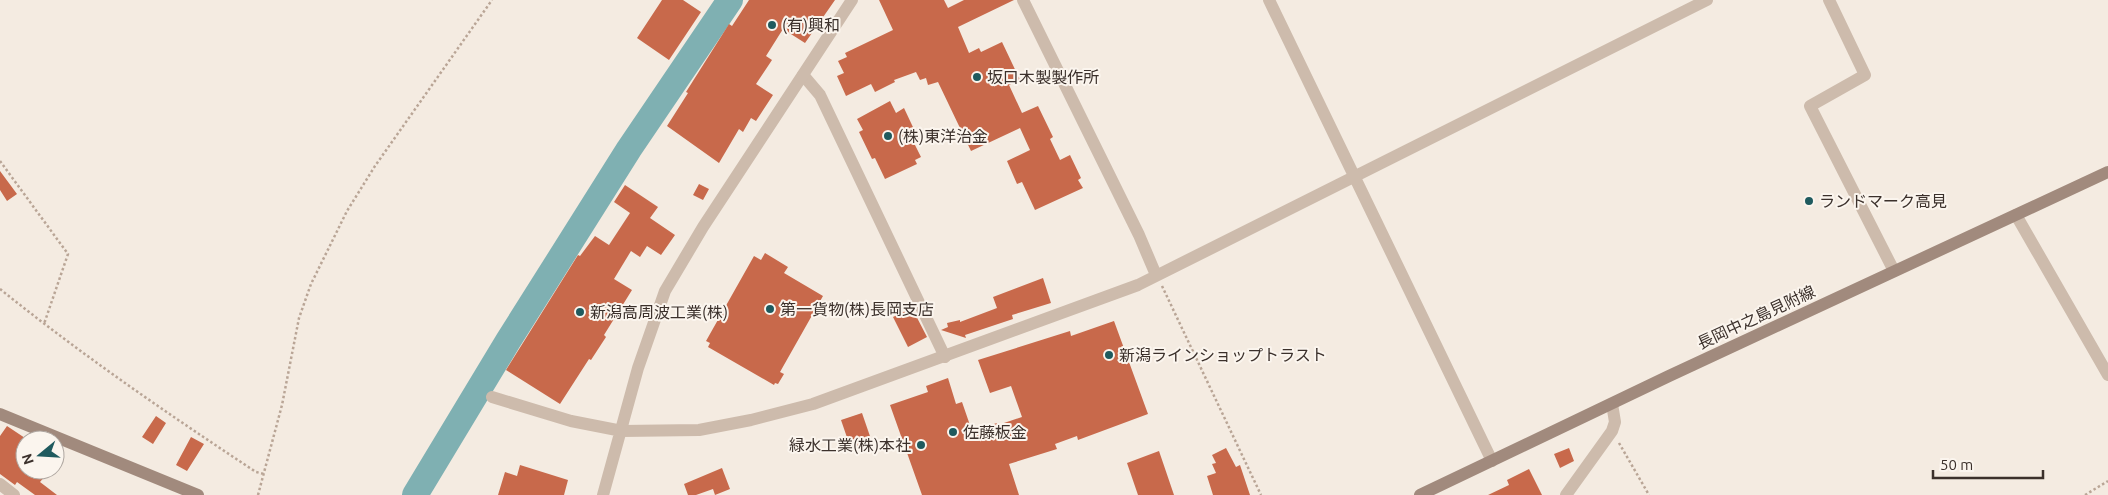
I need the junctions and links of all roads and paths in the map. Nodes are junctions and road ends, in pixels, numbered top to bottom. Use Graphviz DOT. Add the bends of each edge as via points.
graph roads {
  1 [pos="492,0"];
  2 [pos="852,0"];
  3 [pos="1023,0"];
  4 [pos="1269,0"];
  5 [pos="1706,0"];
  6 [pos="1829,0"];
  7 [pos="803,74"];
  8 [pos="0,161"];
  9 [pos="2108,172"];
  10 [pos="1354,177"];
  11 [pos="2016,215"];
  12 [pos="1894,271"];
  13 [pos="1156,275"];
  14 [pos="0,289"];
  15 [pos="44,324"];
  16 [pos="945,356"];
  17 [pos="2108,375"];
  18 [pos="492,397"];
  19 [pos="1612,404"];
  20 [pos="0,414"];
  21 [pos="622,430"];
  22 [pos="1612,431"];
  23 [pos="1492,461"];
  24 [pos="264,474"];
  25 [pos="2108,481"];
  26 [pos="0,484"];
  27 [pos="14,495"];
  28 [pos="198,495"];
  29 [pos="258,495"];
  30 [pos="603,495"];
  31 [pos="1261,495"];
  32 [pos="1420,495"];
  33 [pos="1566,495"];
  34 [pos="1649,495"];
  35 [pos="2085,495"];
  1 -- 24 [label="path" via="375,166 347,211 311,284 299,318"];
  2 -- 7 [label="street"];
  3 -- 13 [label="street"];
  4 -- 10 [label="street"];
  5 -- 10 [label="street"];
  6 -- 12 [label="street" via="1865,76 1810,106"];
  7 -- 16 [label="street" via="820,95"];
  7 -- 21 [label="street" via="665,291 638,368"];
  8 -- 15 [label="path" via="68,254"];
  9 -- 11 [label="main road, 長岡中之島見附線"];
  10 -- 13 [label="street"];
  10 -- 23 [label="street"];
  11 -- 12 [label="main road, 長岡中之島見附線"];
  11 -- 17 [label="street"];
  12 -- 19 [label="main road, 長岡中之島見附線"];
  13 -- 16 [label="street" via="1138,285"];
  13 -- 31 [label="path"];
  14 -- 15 [label="path"];
  15 -- 24 [label="path" via="155,405 256,472"];
  16 -- 21 [label="street" via="813,404 751,420 699,430"];
  18 -- 21 [label="street" via="571,421"];
  19 -- 22 [label="street" via="1615,422"];
  19 -- 23 [label="main road, 長岡中之島見附線"];
  20 -- 28 [label="main road"];
  21 -- 30 [label="street"];
  22 -- 33 [label="street"];
  22 -- 34 [label="path"];
  23 -- 32 [label="main road, 長岡中之島見附線"];
  24 -- 29 [label="path"];
  25 -- 35 [label="path"];
  26 -- 27 [label="street"];
}
